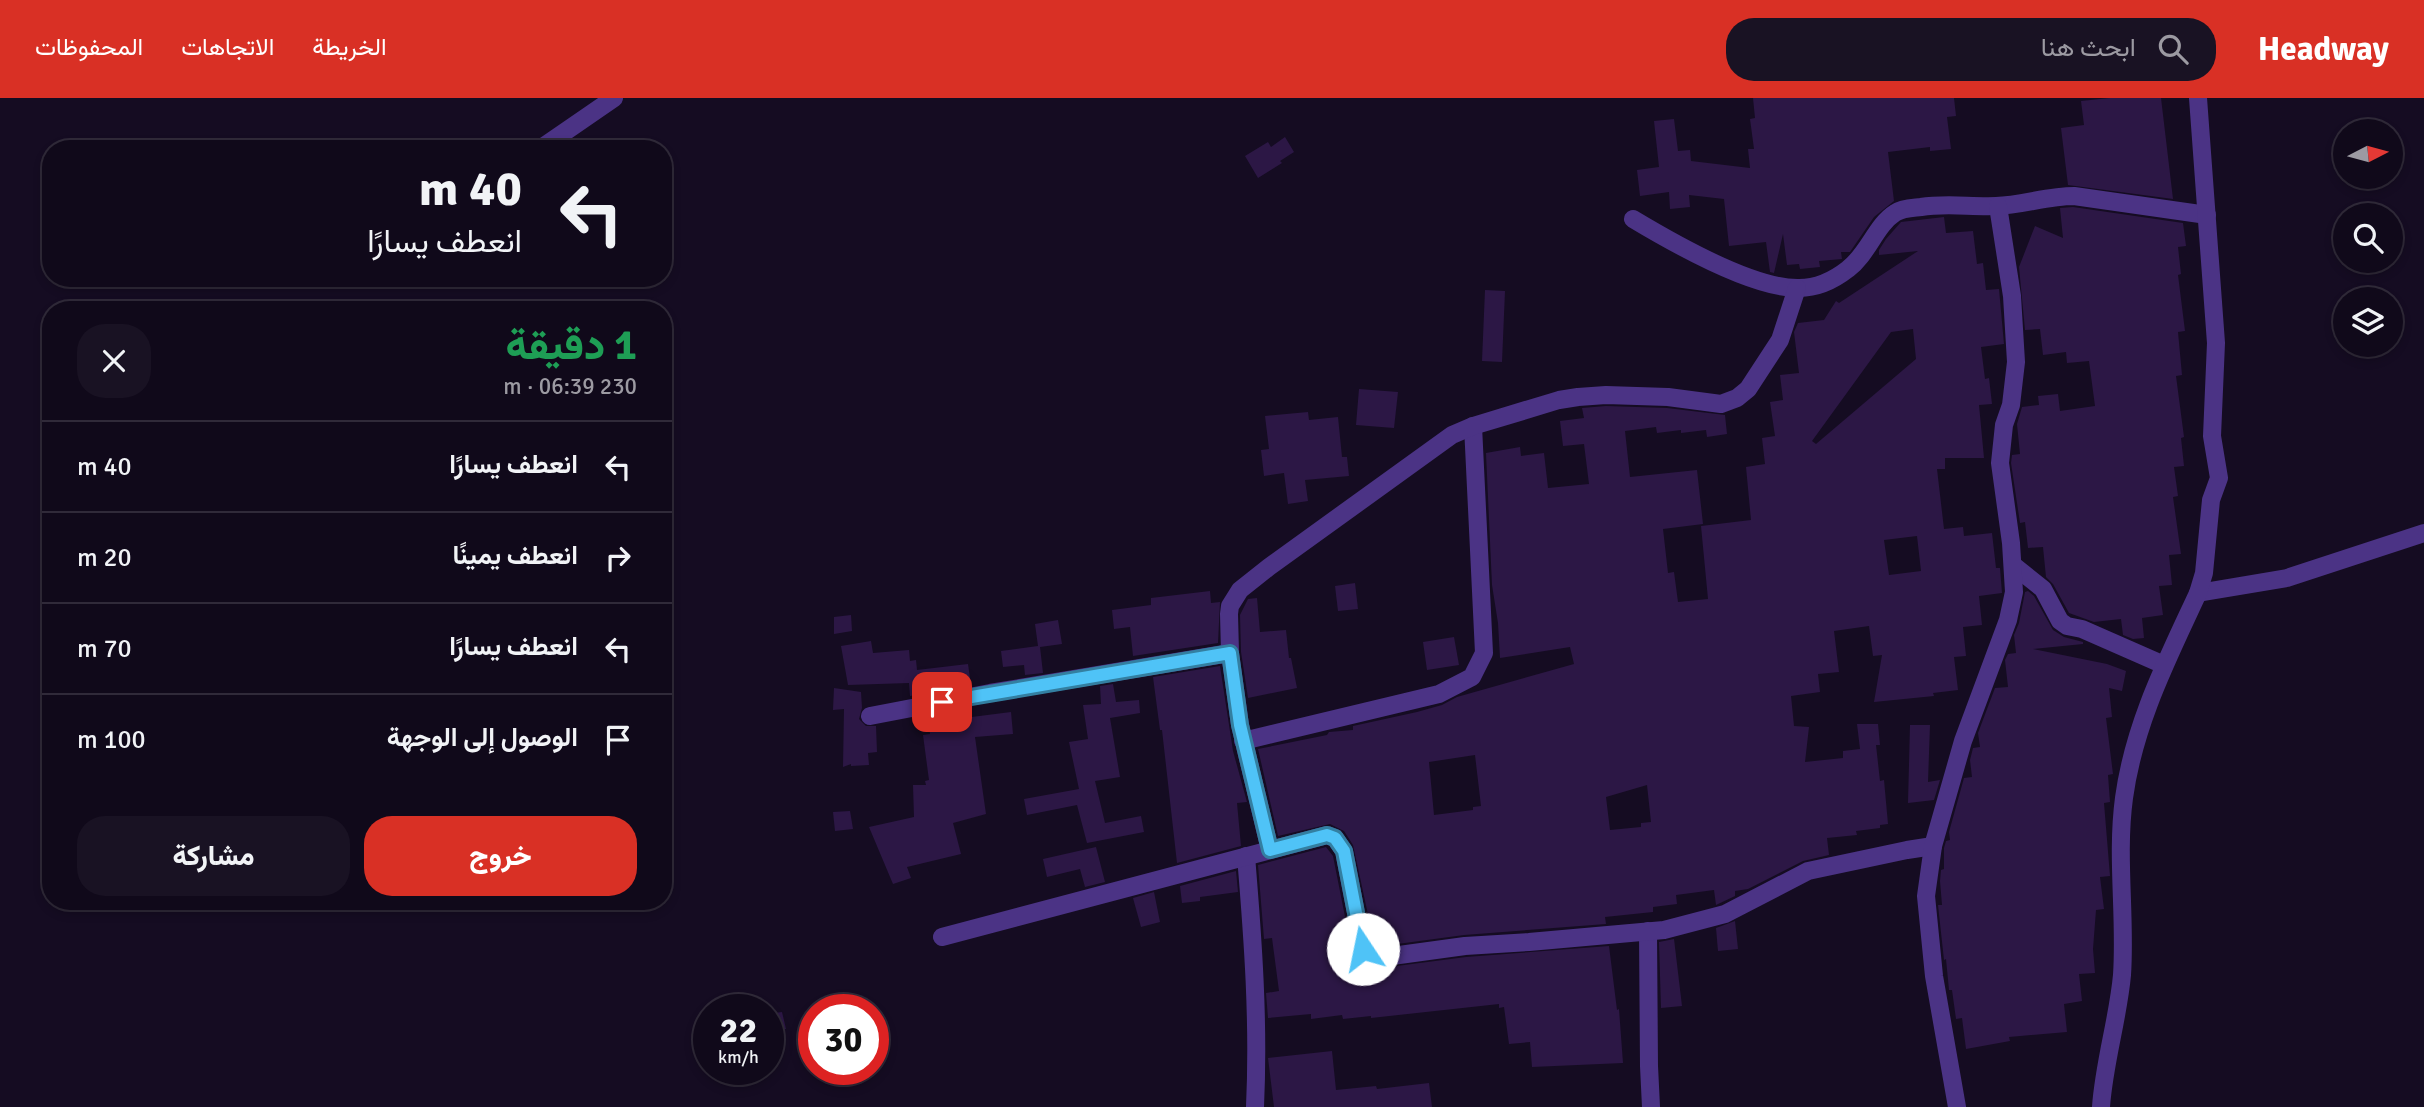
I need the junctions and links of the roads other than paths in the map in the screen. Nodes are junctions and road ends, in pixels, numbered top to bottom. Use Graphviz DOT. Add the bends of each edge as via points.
graph roads {
  1 [pos="614,98"];
  2 [pos="2198,98"];
  3 [pos="553,140"];
  4 [pos="1998,206"];
  5 [pos="2207,215"];
  6 [pos="1633,219"];
  7 [pos="1797,288"];
  8 [pos="1473,426"];
  9 [pos="2424,533"];
  10 [pos="2013,565"];
  11 [pos="2198,593"];
  12 [pos="1230,653"];
  13 [pos="2164,666"];
  14 [pos="870,716"];
  15 [pos="1243,741"];
  16 [pos="1933,846"];
  17 [pos="1270,850"];
  18 [pos="1245,856"];
  19 [pos="1648,931"];
  20 [pos="942,937"];
  21 [pos="1255,1107"];
  22 [pos="1651,1107"];
  23 [pos="1957,1107"];
  24 [pos="2101,1107"];
  1 -- 3 [label="street"];
  2 -- 5 [label="street"];
  4 -- 5 [label="street" via="2074,196"];
  4 -- 7 [label="street" via="1929,206 1895,213 1848,270 1826,282"];
  4 -- 10 [label="street" via="2012,296 2016,362 2000,463"];
  5 -- 11 [label="street" via="2216,342 2213,436 2219,478 2211,500"];
  6 -- 7 [label="street" via="1672,243 1769,285"];
  7 -- 8 [label="street" via="1780,340 1748,389 1729,402 1578,397"];
  8 -- 12 [label="street" via="1452,435 1240,590 1230,606"];
  8 -- 15 [label="street" via="1484,653 1472,677 1439,694"];
  9 -- 11 [label="street" via="2287,578"];
  10 -- 13 [label="street" via="2042,589 2067,626"];
  10 -- 16 [label="street" via="2008,620 1973,708"];
  11 -- 13 [label="street"];
  12 -- 14 [label="street"];
  12 -- 15 [label="street"];
  13 -- 24 [label="street" via="2140,725 2124,801 2122,974"];
  15 -- 17 [label="street"];
  16 -- 19 [label="street" via="1808,871 1725,914"];
  16 -- 23 [label="street" via="1927,926"];
  17 -- 18 [label="street"];
  17 -- 19 [label="street" via="1327,835 1340,843 1363,949 1370,959"];
  18 -- 20 [label="street"];
  18 -- 21 [label="street" via="1258,1020"];
  19 -- 22 [label="street"];
}
